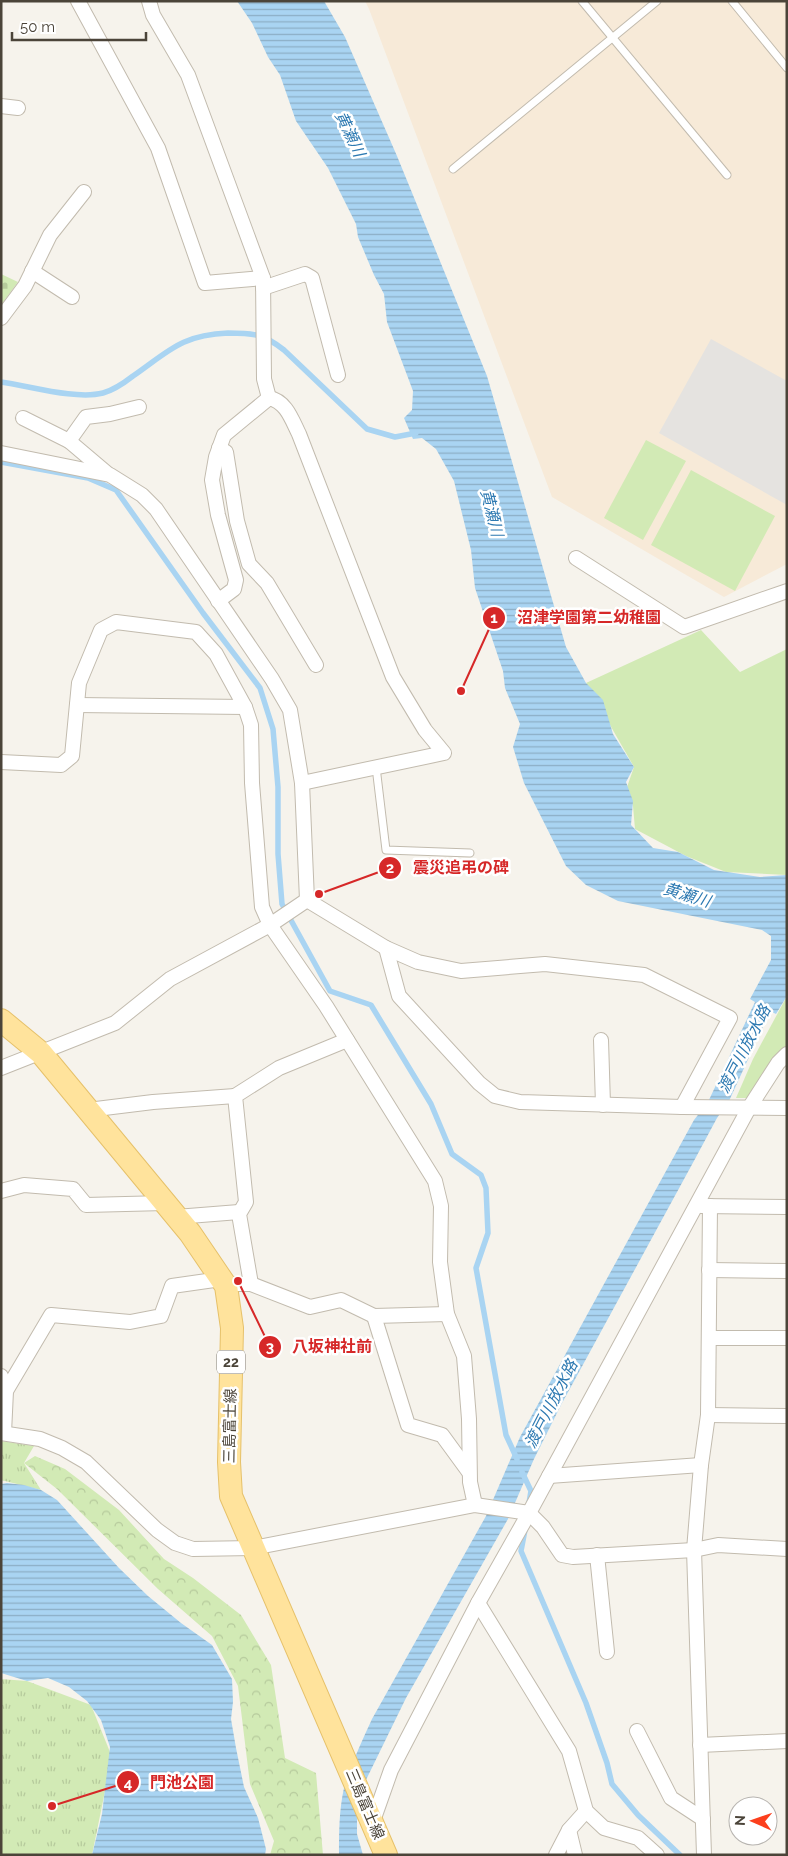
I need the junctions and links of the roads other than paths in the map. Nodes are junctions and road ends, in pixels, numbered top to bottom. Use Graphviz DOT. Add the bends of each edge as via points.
graph roads {
  1 [pos="78,1"];
  2 [pos="149,1"];
  3 [pos="582,1"];
  4 [pos="657,1"];
  5 [pos="732,1"];
  6 [pos="612,38"];
  7 [pos="787,68"];
  8 [pos="1,106"];
  9 [pos="18,108"];
  10 [pos="453,169"];
  11 [pos="727,175"];
  12 [pos="84,192"];
  13 [pos="32,271"];
  14 [pos="263,283"];
  15 [pos="72,298"];
  16 [pos="1,318"];
  17 [pos="338,375"];
  18 [pos="269,398"];
  19 [pos="139,407"];
  20 [pos="24,418"];
  21 [pos="68,441"];
  22 [pos="219,448"];
  23 [pos="1,452"];
  24 [pos="110,475"];
  25 [pos="576,558"];
  26 [pos="787,591"];
  27 [pos="218,601"];
  28 [pos="316,665"];
  29 [pos="77,705"];
  30 [pos="245,707"];
  31 [pos="1,762"];
  32 [pos="376,767"];
  33 [pos="302,783"];
  34 [pos="470,853"];
  35 [pos="307,900"];
  36 [pos="270,925"];
  37 [pos="386,948"];
  38 [pos="1,1020"];
  39 [pos="347,1040"];
  40 [pos="601,1040"];
  41 [pos="41,1053"];
  42 [pos="787,1054"];
  43 [pos="1,1068"];
  44 [pos="235,1096"];
  45 [pos="603,1105"];
  46 [pos="682,1107"];
  47 [pos="748,1108"];
  48 [pos="787,1108"];
  49 [pos="88,1110"];
  50 [pos="1,1191"];
  51 [pos="695,1206"];
  52 [pos="710,1206"];
  53 [pos="787,1207"];
  54 [pos="171,1210"];
  55 [pos="239,1212"];
  56 [pos="709,1270"];
  57 [pos="787,1271"];
  58 [pos="223,1282"];
  59 [pos="251,1284"];
  60 [pos="447,1314"];
  61 [pos="374,1316"];
  62 [pos="709,1338"];
  63 [pos="787,1338"];
  64 [pos="1,1376"];
  65 [pos="6,1391"];
  66 [pos="708,1415"];
  67 [pos="787,1416"];
  68 [pos="3,1433"];
  69 [pos="701,1465"];
  70 [pos="469,1472"];
  71 [pos="549,1476"];
  72 [pos="475,1505"];
  73 [pos="529,1513"];
  74 [pos="253,1548"];
  75 [pos="787,1549"];
  76 [pos="694,1550"];
  77 [pos="597,1555"];
  78 [pos="478,1603"];
  79 [pos="607,1652"];
  80 [pos="637,1731"];
  81 [pos="787,1742"];
  82 [pos="700,1745"];
  83 [pos="586,1810"];
  84 [pos="368,1812"];
  85 [pos="703,1819"];
  86 [pos="569,1830"];
  87 [pos="386,1855"];
  88 [pos="556,1855"];
  89 [pos="575,1855"];
  90 [pos="657,1855"];
  91 [pos="704,1855"];
  1 -- 14 [label="street" via="158,148 205,283"];
  2 -- 14 [label="street" via="153,15 188,75"];
  3 -- 6 [label="lane"];
  4 -- 6 [label="lane"];
  5 -- 7 [label="lane"];
  6 -- 10 [label="lane"];
  6 -- 11 [label="lane"];
  8 -- 9 [label="street"];
  12 -- 13 [label="street" via="50,235"];
  13 -- 15 [label="street"];
  13 -- 16 [label="street"];
  14 -- 17 [label="street" via="305,274 312,278"];
  14 -- 18 [label="street" via="264,379"];
  18 -- 22 [label="street" via="224,435"];
  18 -- 32 [label="street" via="284,406 299,434 393,677 425,730 444,753"];
  19 -- 21 [label="street" via="86,418"];
  20 -- 21 [label="street"];
  21 -- 24 [label="street"];
  22 -- 27 [label="street" via="212,480 236,580 234,589"];
  22 -- 28 [label="street" via="226,452 237,521 249,564 267,583"];
  23 -- 24 [label="street"];
  24 -- 27 [label="street" via="142,495 156,509"];
  25 -- 26 [label="street" via="684,627"];
  27 -- 33 [label="street" via="290,710"];
  29 -- 30 [label="street"];
  29 -- 30 [label="street" via="79,683 101,630 116,622 196,632 216,654"];
  29 -- 31 [label="street" via="72,756 60,765"];
  30 -- 36 [label="street" via="251,725 262,907"];
  32 -- 33 [label="street"];
  32 -- 34 [label="lane" via="386,850"];
  33 -- 35 [label="street"];
  35 -- 36 [label="street"];
  35 -- 37 [label="street"];
  36 -- 39 [label="street"];
  36 -- 41 [label="street" via="170,979 115,1023"];
  37 -- 45 [label="street" via="399,996 479,1083 495,1096 520,1102"];
  37 -- 46 [label="street" via="418,962 461,971 545,964 644,975 730,1018"];
  38 -- 41 [label="main road, 三島富士線 / 22"];
  39 -- 44 [label="street" via="279,1068"];
  39 -- 60 [label="street" via="435,1181 440,1206 440,1262"];
  40 -- 45 [label="street"];
  41 -- 43 [label="street"];
  41 -- 49 [label="main road, 三島富士線 / 22"];
  42 -- 47 [label="street"];
  44 -- 49 [label="street"];
  44 -- 55 [label="street" via="246,1202"];
  45 -- 46 [label="street"];
  46 -- 47 [label="street"];
  47 -- 48 [label="street"];
  47 -- 51 [label="street"];
  49 -- 54 [label="main road, 三島富士線 / 22"];
  50 -- 54 [label="street" via="24,1185 73,1189 86,1205"];
  51 -- 52 [label="street"];
  51 -- 71 [label="street"];
  52 -- 53 [label="street"];
  52 -- 56 [label="street"];
  54 -- 55 [label="street"];
  54 -- 58 [label="main road, 三島富士線 / 22"];
  55 -- 59 [label="street"];
  56 -- 57 [label="street"];
  56 -- 62 [label="street"];
  58 -- 59 [label="street"];
  58 -- 65 [label="street" via="172,1286 161,1316 130,1322 51,1315"];
  58 -- 74 [label="main road, 三島富士線 / 22" via="232,1328 231,1496"];
  59 -- 61 [label="street" via="310,1307 341,1300"];
  60 -- 61 [label="street"];
  60 -- 70 [label="street" via="464,1356"];
  61 -- 70 [label="street" via="408,1425 442,1435"];
  62 -- 63 [label="street"];
  62 -- 66 [label="street"];
  64 -- 65 [label="street"];
  65 -- 68 [label="street"];
  66 -- 67 [label="street"];
  66 -- 69 [label="street"];
  68 -- 74 [label="street" via="40,1439 86,1462 157,1530 175,1543 193,1549"];
  69 -- 71 [label="street"];
  69 -- 76 [label="street"];
  70 -- 72 [label="street"];
  71 -- 73 [label="street"];
  72 -- 73 [label="street"];
  72 -- 74 [label="street"];
  73 -- 77 [label="street" via="562,1555"];
  73 -- 78 [label="street"];
  74 -- 84 [label="main road, 三島富士線 / 22"];
  75 -- 76 [label="street" via="718,1545"];
  76 -- 77 [label="street"];
  76 -- 82 [label="street"];
  77 -- 79 [label="street"];
  78 -- 83 [label="street" via="569,1752"];
  78 -- 84 [label="street"];
  80 -- 85 [label="street" via="671,1798"];
  81 -- 82 [label="street"];
  82 -- 85 [label="street"];
  83 -- 86 [label="street"];
  83 -- 90 [label="street" via="604,1828 638,1838"];
  84 -- 87 [label="main road, 三島富士線 / 22"];
  85 -- 91 [label="street"];
  86 -- 88 [label="street"];
  86 -- 89 [label="street"];
}
